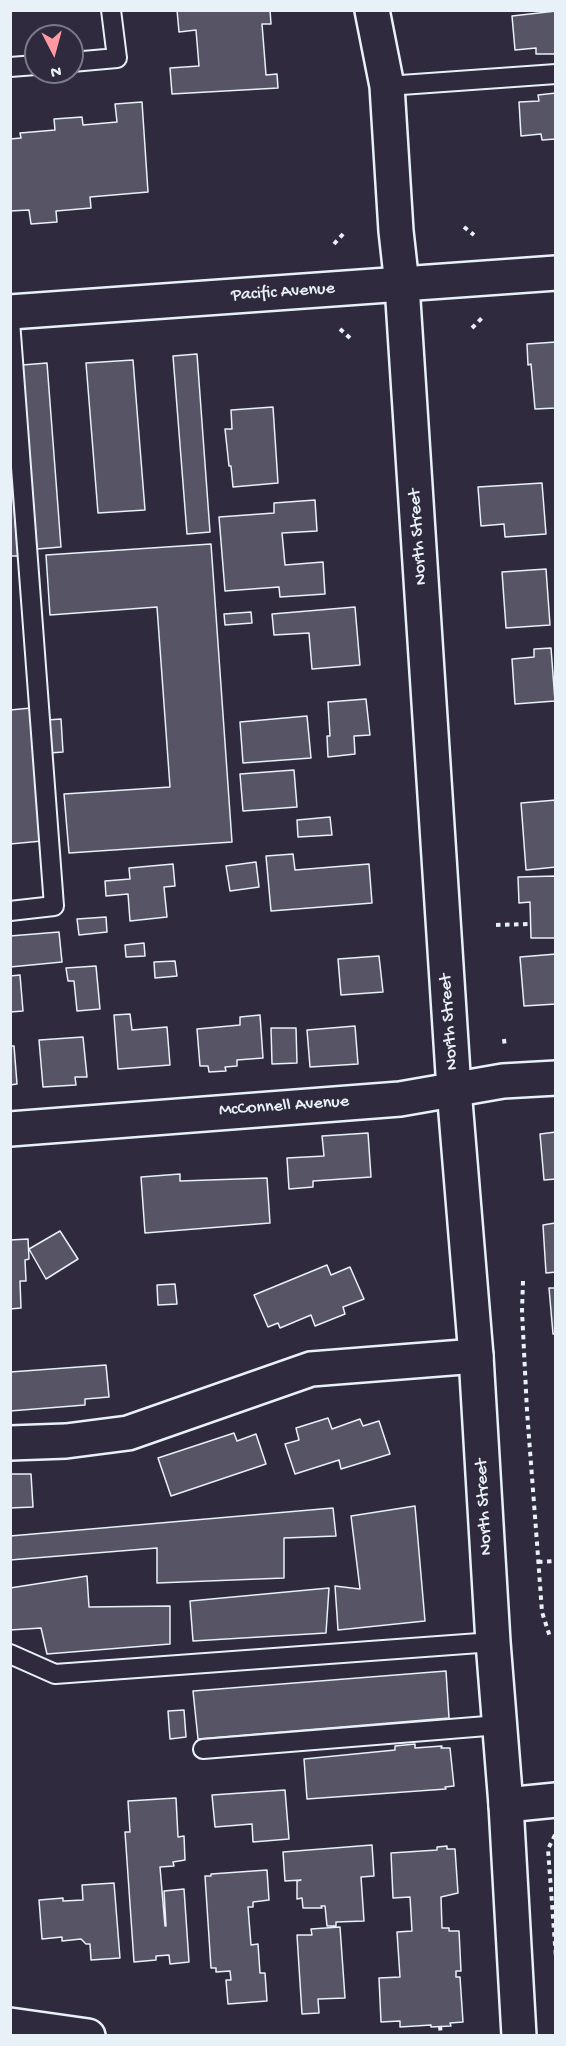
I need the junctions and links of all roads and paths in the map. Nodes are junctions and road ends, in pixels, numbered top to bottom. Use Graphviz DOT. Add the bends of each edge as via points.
graph roads {
  1 [pos="111,10"];
  2 [pos="372,10"];
  3 [pos="84,61"];
  4 [pos="555,74"];
  5 [pos="387,86"];
  6 [pos="464,226"];
  7 [pos="344,233"];
  8 [pos="474,235"];
  9 [pos="334,244"];
  10 [pos="555,273"];
  11 [pos="402,285"];
  12 [pos="10,312"];
  13 [pos="482,318"];
  14 [pos="10,321"];
  15 [pos="472,328"];
  16 [pos="340,329"];
  17 [pos="351,339"];
  18 [pos="10,911"];
  19 [pos="531,924"];
  20 [pos="496,925"];
  21 [pos="555,1078"];
  22 [pos="454,1089"];
  23 [pos="10,1129"];
  24 [pos="523,1281"];
  25 [pos="476,1356"];
  26 [pos="10,1443"];
  27 [pos="555,1561"];
  28 [pos="538,1562"];
  29 [pos="550,1637"];
  30 [pos="493,1642"];
  31 [pos="10,1654"];
  32 [pos="499,1725"];
  33 [pos="203,1749"];
  34 [pos="555,1800"];
  35 [pos="506,1805"];
  36 [pos="555,1835"];
  37 [pos="555,1958"];
  38 [pos="10,2025"];
  39 [pos="440,2026"];
  40 [pos="88,2036"];
  41 [pos="441,2036"];
  42 [pos="519,2036"];
  1 -- 3 [label="lane" via="117,58"];
  2 -- 5 [label="main road, North Street"];
  4 -- 5 [label="lane"];
  5 -- 11 [label="main road, North Street"];
  6 -- 8 [label="path"];
  7 -- 9 [label="path"];
  10 -- 11 [label="main road, Pacific Avenue"];
  11 -- 12 [label="main road, Pacific Avenue"];
  11 -- 22 [label="main road, North Street"];
  13 -- 15 [label="path"];
  14 -- 18 [label="lane" via="54,906"];
  16 -- 17 [label="path"];
  19 -- 20 [label="path"];
  21 -- 22 [label="main road, McConnell Avenue"];
  22 -- 23 [label="main road, McConnell Avenue" via="400,1099"];
  22 -- 25 [label="main road, North Street"];
  24 -- 28 [label="path"];
  25 -- 26 [label="main road" via="311,1369 128,1433"];
  25 -- 30 [label="main road, North Street"];
  27 -- 28 [label="path"];
  28 -- 29 [label="path" via="542,1612"];
  30 -- 31 [label="lane" via="55,1674"];
  30 -- 32 [label="main road, North Street"];
  32 -- 33 [label="lane"];
  32 -- 35 [label="main road, North Street"];
  34 -- 35 [label="main road"];
  35 -- 42 [label="main road, North Street"];
  36 -- 37 [label="path" via="548,1849"];
  38 -- 40 [label="main road"];
  39 -- 41 [label="path"];
}
